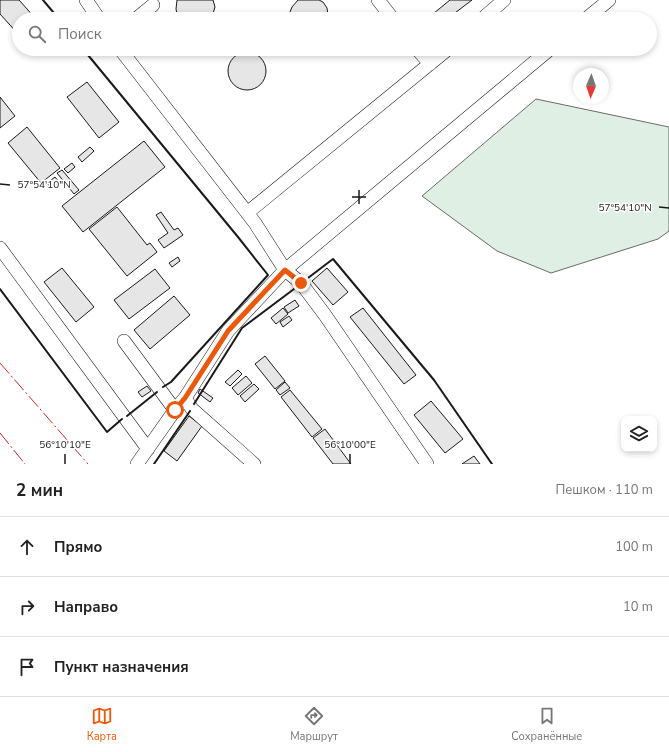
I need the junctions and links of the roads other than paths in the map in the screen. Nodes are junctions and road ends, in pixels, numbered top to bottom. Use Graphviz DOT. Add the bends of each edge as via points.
graph roads {
  1 [pos="86,0"];
  2 [pos="378,0"];
  3 [pos="504,0"];
  4 [pos="609,0"];
  5 [pos="153,5"];
  6 [pos="94,12"];
  7 [pos="144,12"];
  8 [pos="387,12"];
  9 [pos="490,12"];
  10 [pos="594,12"];
  11 [pos="125,56"];
  12 [pos="423,56"];
  13 [pos="440,56"];
  14 [pos="542,56"];
  15 [pos="430,64"];
  16 [pos="247,213"];
  17 [pos="0,248"];
  18 [pos="285,270"];
  19 [pos="124,341"];
  20 [pos="185,398"];
  21 [pos="175,410"];
  22 [pos="148,449"];
  23 [pos="137,464"];
  24 [pos="254,464"];
  25 [pos="427,464"];
  1 -- 6 [label="lane"];
  2 -- 8 [label="lane"];
  3 -- 9 [label="lane"];
  4 -- 10 [label="lane"];
  5 -- 7 [label="lane"];
  11 -- 16 [label="lane"];
  12 -- 15 [label="lane"];
  13 -- 15 [label="lane"];
  14 -- 18 [label="lane"];
  15 -- 16 [label="lane"];
  16 -- 18 [label="lane"];
  17 -- 22 [label="lane"];
  18 -- 20 [label="lane" via="228,331"];
  18 -- 25 [label="lane" via="301,283 325,315"];
  19 -- 21 [label="lane"];
  20 -- 21 [label="lane"];
  20 -- 24 [label="lane" via="192,408"];
  21 -- 22 [label="lane"];
  22 -- 23 [label="lane"];
}
